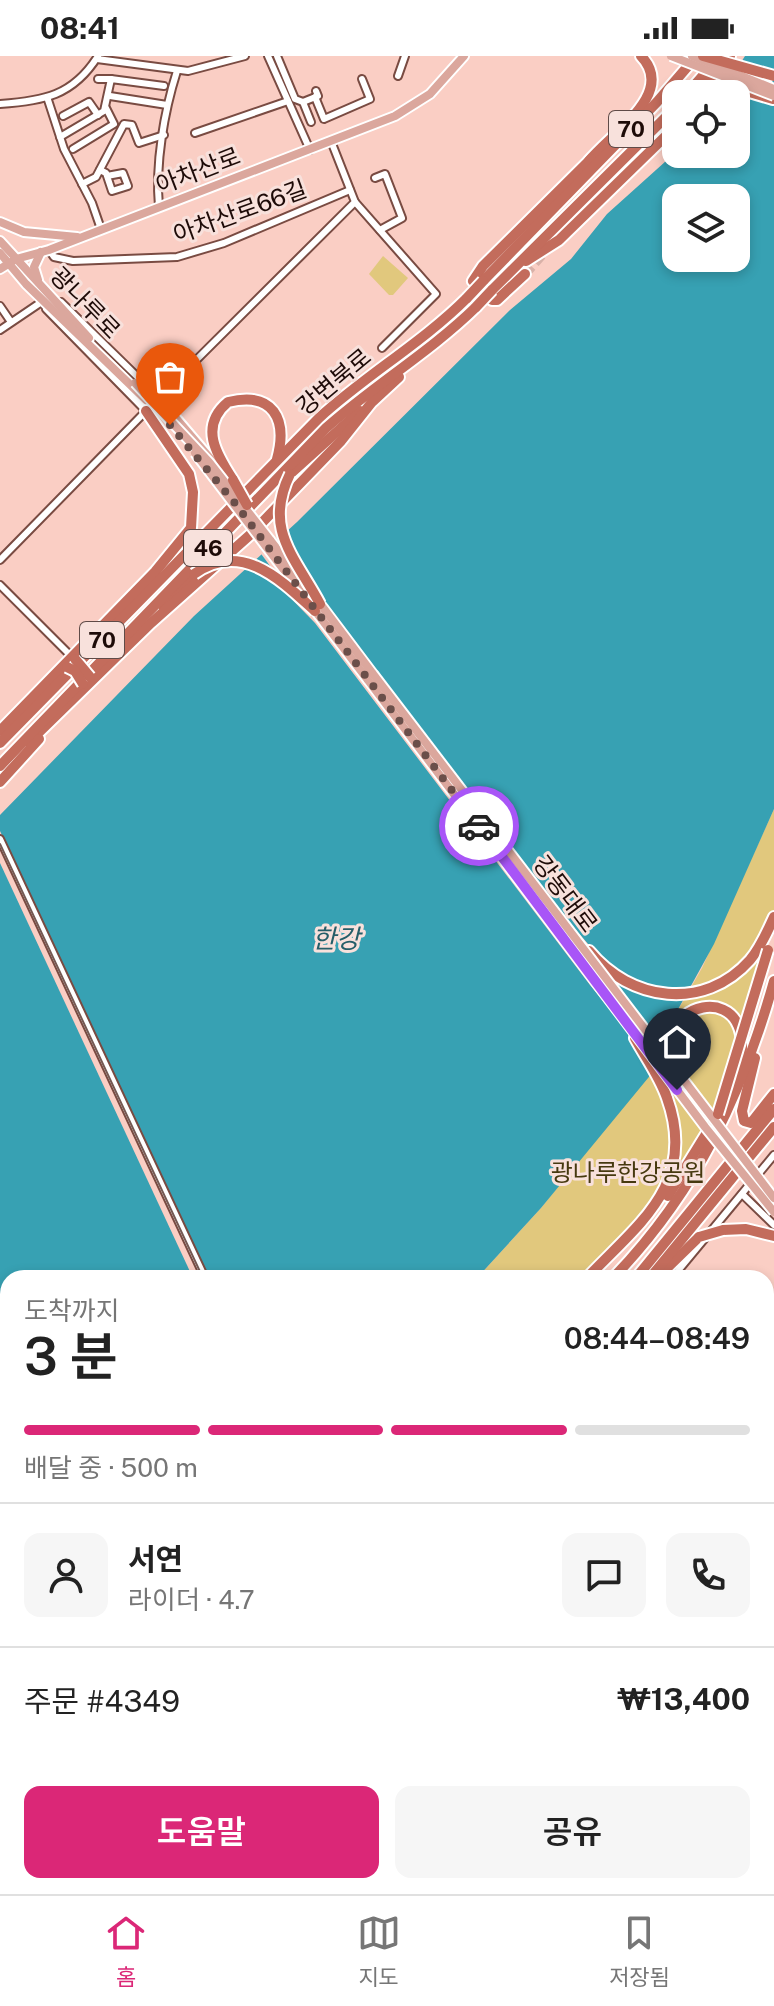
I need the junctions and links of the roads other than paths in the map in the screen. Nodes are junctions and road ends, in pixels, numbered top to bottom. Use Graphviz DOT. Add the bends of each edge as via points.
graph roads {
  1 [pos="245,56"];
  2 [pos="268,56"];
  3 [pos="277,56"];
  4 [pos="405,56"];
  5 [pos="464,56"];
  6 [pos="641,56"];
  7 [pos="671,56"];
  8 [pos="694,56"];
  9 [pos="703,56"];
  10 [pos="720,56"];
  11 [pos="730,56"];
  12 [pos="97,57"];
  13 [pos="177,71"];
  14 [pos="398,76"];
  15 [pos="774,76"];
  16 [pos="98,79"];
  17 [pos="111,79"];
  18 [pos="362,79"];
  19 [pos="699,80"];
  20 [pos="710,80"];
  21 [pos="164,86"];
  22 [pos="774,89"];
  23 [pos="750,92"];
  24 [pos="110,96"];
  25 [pos="774,98"];
  26 [pos="48,100"];
  27 [pos="288,101"];
  28 [pos="303,102"];
  29 [pos="0,104"];
  30 [pos="167,105"];
  31 [pos="106,108"];
  32 [pos="98,115"];
  33 [pos="63,116"];
  34 [pos="311,122"];
  35 [pos="662,123"];
  36 [pos="660,125"];
  37 [pos="195,133"];
  38 [pos="164,135"];
  39 [pos="60,137"];
  40 [pos="662,137"];
  41 [pos="331,141"];
  42 [pos="73,149"];
  43 [pos="310,150"];
  44 [pos="591,159"];
  45 [pos="100,170"];
  46 [pos="107,176"];
  47 [pos="375,178"];
  48 [pos="82,184"];
  49 [pos="391,188"];
  50 [pos="350,190"];
  51 [pos="380,191"];
  52 [pos="564,199"];
  53 [pos="355,202"];
  54 [pos="159,207"];
  55 [pos="0,222"];
  56 [pos="101,229"];
  57 [pos="380,230"];
  58 [pos="564,230"];
  59 [pos="82,237"];
  60 [pos="0,241"];
  61 [pos="45,251"];
  62 [pos="0,253"];
  63 [pos="9,263"];
  64 [pos="511,271"];
  65 [pos="525,274"];
  66 [pos="26,284"];
  67 [pos="42,292"];
  68 [pos="40,303"];
  69 [pos="0,306"];
  70 [pos="11,322"];
  71 [pos="0,330"];
  72 [pos="382,348"];
  73 [pos="431,348"];
  74 [pos="158,397"];
  75 [pos="372,402"];
  76 [pos="146,411"];
  77 [pos="276,461"];
  78 [pos="233,483"];
  79 [pos="240,502"];
  80 [pos="203,537"];
  81 [pos="0,560"];
  82 [pos="155,572"];
  83 [pos="0,585"];
  84 [pos="317,608"];
  85 [pos="74,655"];
  86 [pos="113,660"];
  87 [pos="63,668"];
  88 [pos="88,683"];
  89 [pos="68,706"];
  90 [pos="0,731"];
  91 [pos="0,743"];
  92 [pos="0,766"];
  93 [pos="0,782"];
  94 [pos="0,839"];
  95 [pos="556,914"];
  96 [pos="774,917"];
  97 [pos="770,934"];
  98 [pos="773,987"];
  99 [pos="631,1029"];
  100 [pos="760,1032"];
  101 [pos="681,1079"];
  102 [pos="738,1088"];
  103 [pos="774,1094"];
  104 [pos="774,1109"];
  105 [pos="774,1127"];
  106 [pos="774,1155"];
  107 [pos="734,1157"];
  108 [pos="742,1194"];
  109 [pos="668,1196"];
  110 [pos="774,1198"];
  111 [pos="773,1210"];
  112 [pos="762,1211"];
  113 [pos="648,1215"];
  114 [pos="657,1227"];
  115 [pos="774,1228"];
  116 [pos="699,1237"];
  117 [pos="665,1260"];
  118 [pos="201,1270"];
  119 [pos="595,1270"];
  120 [pos="601,1270"];
  121 [pos="614,1270"];
  122 [pos="620,1270"];
  123 [pos="643,1270"];
  124 [pos="657,1270"];
  125 [pos="666,1270"];
  126 [pos="679,1270"];
  1 -- 13 [label="street"];
  2 -- 27 [label="street"];
  3 -- 28 [label="street" via="295,99"];
  4 -- 14 [label="street"];
  5 -- 41 [label="main road, 아차산로" via="440,86 413,106"];
  6 -- 44 [label="highway" via="655,80 650,96"];
  7 -- 25 [label="main road, bridge"];
  8 -- 22 [label="main road, bridge"];
  8 -- 52 [label="highway, 강변북로 / 70"];
  9 -- 15 [label="highway, bridge"];
  10 -- 19 [label="highway"];
  11 -- 20 [label="highway"];
  12 -- 13 [label="street"];
  12 -- 26 [label="street"];
  13 -- 30 [label="street"];
  16 -- 17 [label="street"];
  17 -- 21 [label="street"];
  17 -- 24 [label="street"];
  18 -- 28 [label="street" via="370,99 324,119 316,94"];
  23 -- 25 [label="highway, bridge"];
  24 -- 30 [label="street"];
  24 -- 31 [label="street"];
  26 -- 29 [label="street"];
  26 -- 39 [label="street"];
  27 -- 37 [label="street"];
  27 -- 43 [label="street"];
  28 -- 34 [label="street"];
  30 -- 38 [label="street"];
  31 -- 32 [label="street"];
  31 -- 42 [label="street" via="114,124"];
  32 -- 33 [label="street" via="89,102"];
  32 -- 39 [label="street"];
  35 -- 36 [label="highway, 강변북로 / 70"];
  36 -- 58 [label="highway"];
  36 -- 64 [label="highway, 강변북로 / 70"];
  38 -- 45 [label="street" via="139,143 132,125 124,124"];
  38 -- 54 [label="street"];
  39 -- 48 [label="street"];
  40 -- 64 [label="highway, 46" via="559,240"];
  41 -- 43 [label="main road, 아차산로"];
  41 -- 50 [label="street"];
  43 -- 54 [label="main road, 아차산로"];
  44 -- 52 [label="highway"];
  44 -- 65 [label="highway" via="473,281 497,300"];
  45 -- 46 [label="street"];
  45 -- 48 [label="street"];
  47 -- 49 [label="street" via="385,174"];
  48 -- 56 [label="street"];
  49 -- 51 [label="street"];
  49 -- 57 [label="street" via="402,218"];
  50 -- 53 [label="street"];
  50 -- 61 [label="street, 아차산로66길" via="177,257 73,261"];
  52 -- 77 [label="highway, 강변북로 / 70, bridge" via="467,298 423,338 343,395"];
  53 -- 57 [label="street"];
  53 -- 74 [label="street"];
  54 -- 56 [label="main road, 아차산로"];
  55 -- 59 [label="main road" via="24,232"];
  56 -- 59 [label="main road, 아차산로"];
  57 -- 72 [label="street" via="436,294"];
  59 -- 61 [label="main road, 아차산로"];
  60 -- 63 [label="main road, 광나루로"];
  61 -- 63 [label="main road, 아차산로"];
  61 -- 67 [label="main road" via="34,267"];
  62 -- 63 [label="main road, 광나루로"];
  63 -- 66 [label="main road, 광나루로"];
  63 -- 67 [label="main road, 광나루로"];
  64 -- 73 [label="highway, 강변북로 / 46, bridge"];
  66 -- 67 [label="main road, 광나루로"];
  66 -- 68 [label="street"];
  67 -- 74 [label="street" via="57,298"];
  67 -- 79 [label="main road, 광나루로, bridge" via="174,423"];
  68 -- 70 [label="street"];
  68 -- 76 [label="street"];
  69 -- 70 [label="street"];
  70 -- 71 [label="street"];
  73 -- 75 [label="highway"];
  73 -- 92 [label="highway, 강변북로 / 46" via="326,428"];
  74 -- 76 [label="street"];
  74 -- 78 [label="main road"];
  75 -- 84 [label="highway, bridge" via="290,474 279,506 281,532"];
  75 -- 86 [label="highway" via="251,534"];
  76 -- 81 [label="street"];
  76 -- 82 [label="highway" via="180,456 193,492 191,528"];
  77 -- 78 [label="highway" via="281,428 270,407 253,399 228,402 212,420 211,431"];
  77 -- 80 [label="highway, 강변북로 / 70"];
  78 -- 79 [label="highway, bridge"];
  79 -- 84 [label="main road, 강동대로, bridge"];
  79 -- 84 [label="main road, 강동대로, bridge"];
  80 -- 82 [label="highway"];
  80 -- 91 [label="highway, 강변북로 / 70"];
  82 -- 85 [label="highway"];
  83 -- 85 [label="street"];
  84 -- 86 [label="highway, bridge" via="269,571 250,562 221,562 194,574"];
  84 -- 95 [label="main road, 강동대로, bridge"];
  84 -- 99 [label="main road, 강동대로, bridge"];
  85 -- 87 [label="highway"];
  85 -- 88 [label="highway, bridge"];
  86 -- 88 [label="highway"];
  87 -- 88 [label="highway, bridge"];
  87 -- 90 [label="highway"];
  88 -- 89 [label="highway"];
  89 -- 92 [label="highway"];
  89 -- 93 [label="highway"];
  94 -- 118 [label="street"];
  95 -- 97 [label="highway, bridge" via="608,971 638,989 665,995 697,992 726,980"];
  95 -- 101 [label="main road, 강동대로, bridge"];
  96 -- 97 [label="highway"];
  97 -- 109 [label="highway, bridge" via="718,1114"];
  98 -- 100 [label="highway"];
  99 -- 107 [label="main road, 강동대로, bridge"];
  99 -- 113 [label="highway, bridge" via="663,1088 675,1132 671,1177"];
  100 -- 102 [label="highway"];
  100 -- 103 [label="highway" via="744,1121 757,1118"];
  101 -- 102 [label="highway, bridge" via="673,1034 683,1016 714,1006 738,1024 743,1049"];
  101 -- 107 [label="main road, 강동대로, bridge"];
  102 -- 114 [label="highway" via="700,1169"];
  104 -- 123 [label="highway"];
  105 -- 117 [label="highway"];
  106 -- 108 [label="street"];
  107 -- 110 [label="main road, 강동대로, bridge"];
  107 -- 111 [label="main road, 강동대로, bridge"];
  108 -- 112 [label="street"];
  108 -- 126 [label="street"];
  109 -- 113 [label="highway"];
  109 -- 120 [label="highway"];
  111 -- 112 [label="street"];
  111 -- 115 [label="street"];
  112 -- 115 [label="street"];
  113 -- 119 [label="highway"];
  114 -- 121 [label="highway"];
  114 -- 122 [label="highway"];
  115 -- 116 [label="highway, bridge" via="723,1230"];
  116 -- 117 [label="highway"];
  116 -- 125 [label="highway"];
  117 -- 124 [label="highway"];
}
